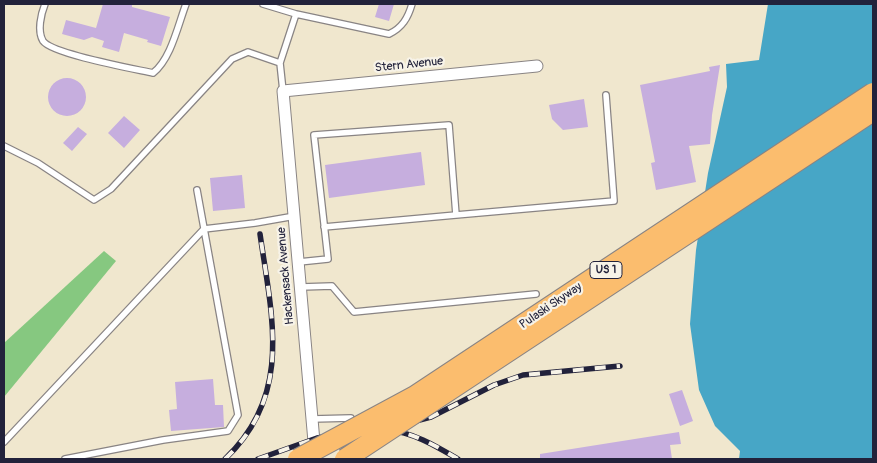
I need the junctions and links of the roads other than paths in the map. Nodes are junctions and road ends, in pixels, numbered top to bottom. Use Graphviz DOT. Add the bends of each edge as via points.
graph roads {
  1 [pos="45,4"];
  2 [pos="186,4"];
  3 [pos="263,4"];
  4 [pos="412,4"];
  5 [pos="296,14"];
  6 [pos="280,62"];
  7 [pos="537,66"];
  8 [pos="284,91"];
  9 [pos="873,93"];
  10 [pos="606,95"];
  11 [pos="873,110"];
  12 [pos="4,146"];
  13 [pos="197,190"];
  14 [pos="456,215"];
  15 [pos="295,216"];
  16 [pos="324,227"];
  17 [pos="204,229"];
  18 [pos="299,262"];
  19 [pos="301,287"];
  20 [pos="536,294"];
  21 [pos="312,419"];
  22 [pos="333,440"];
  23 [pos="4,442"];
  24 [pos="357,445"];
  25 [pos="66,459"];
  26 [pos="298,459"];
  27 [pos="308,459"];
  28 [pos="315,459"];
  29 [pos="344,459"];
  1 -- 2 [label="lane" via="41,36 48,46 153,73 166,59"];
  3 -- 5 [label="lane"];
  4 -- 5 [label="lane" via="410,14 399,30 389,34"];
  5 -- 6 [label="lane"];
  6 -- 8 [label="lane"];
  6 -- 12 [label="lane" via="248,52 232,59 112,189 94,200 38,163"];
  7 -- 8 [label="street, Stern Avenue"];
  8 -- 15 [label="street, Hackensack Avenue"];
  9 -- 22 [label="highway, Pulaski Skyway / US 1, bridge" via="423,390"];
  10 -- 14 [label="lane" via="614,200"];
  11 -- 24 [label="highway, Pulaski Skyway / US 1, bridge"];
  13 -- 17 [label="lane"];
  14 -- 16 [label="lane"];
  14 -- 16 [label="lane" via="449,125 314,135"];
  15 -- 17 [label="lane"];
  15 -- 18 [label="street, Hackensack Avenue"];
  16 -- 18 [label="lane" via="328,258"];
  17 -- 23 [label="lane"];
  17 -- 25 [label="lane" via="238,415 228,432 163,440"];
  18 -- 19 [label="street, Hackensack Avenue"];
  19 -- 20 [label="lane" via="332,286 354,312"];
  19 -- 21 [label="street, Hackensack Avenue"];
  21 -- 24 [label="lane" via="351,418"];
  21 -- 28 [label="street, Hackensack Avenue"];
  22 -- 26 [label="highway, Pulaski Skyway / US 1, bridge"];
  22 -- 27 [label="highway, bridge"];
  24 -- 29 [label="highway, Pulaski Skyway / US 1, bridge"];
}
